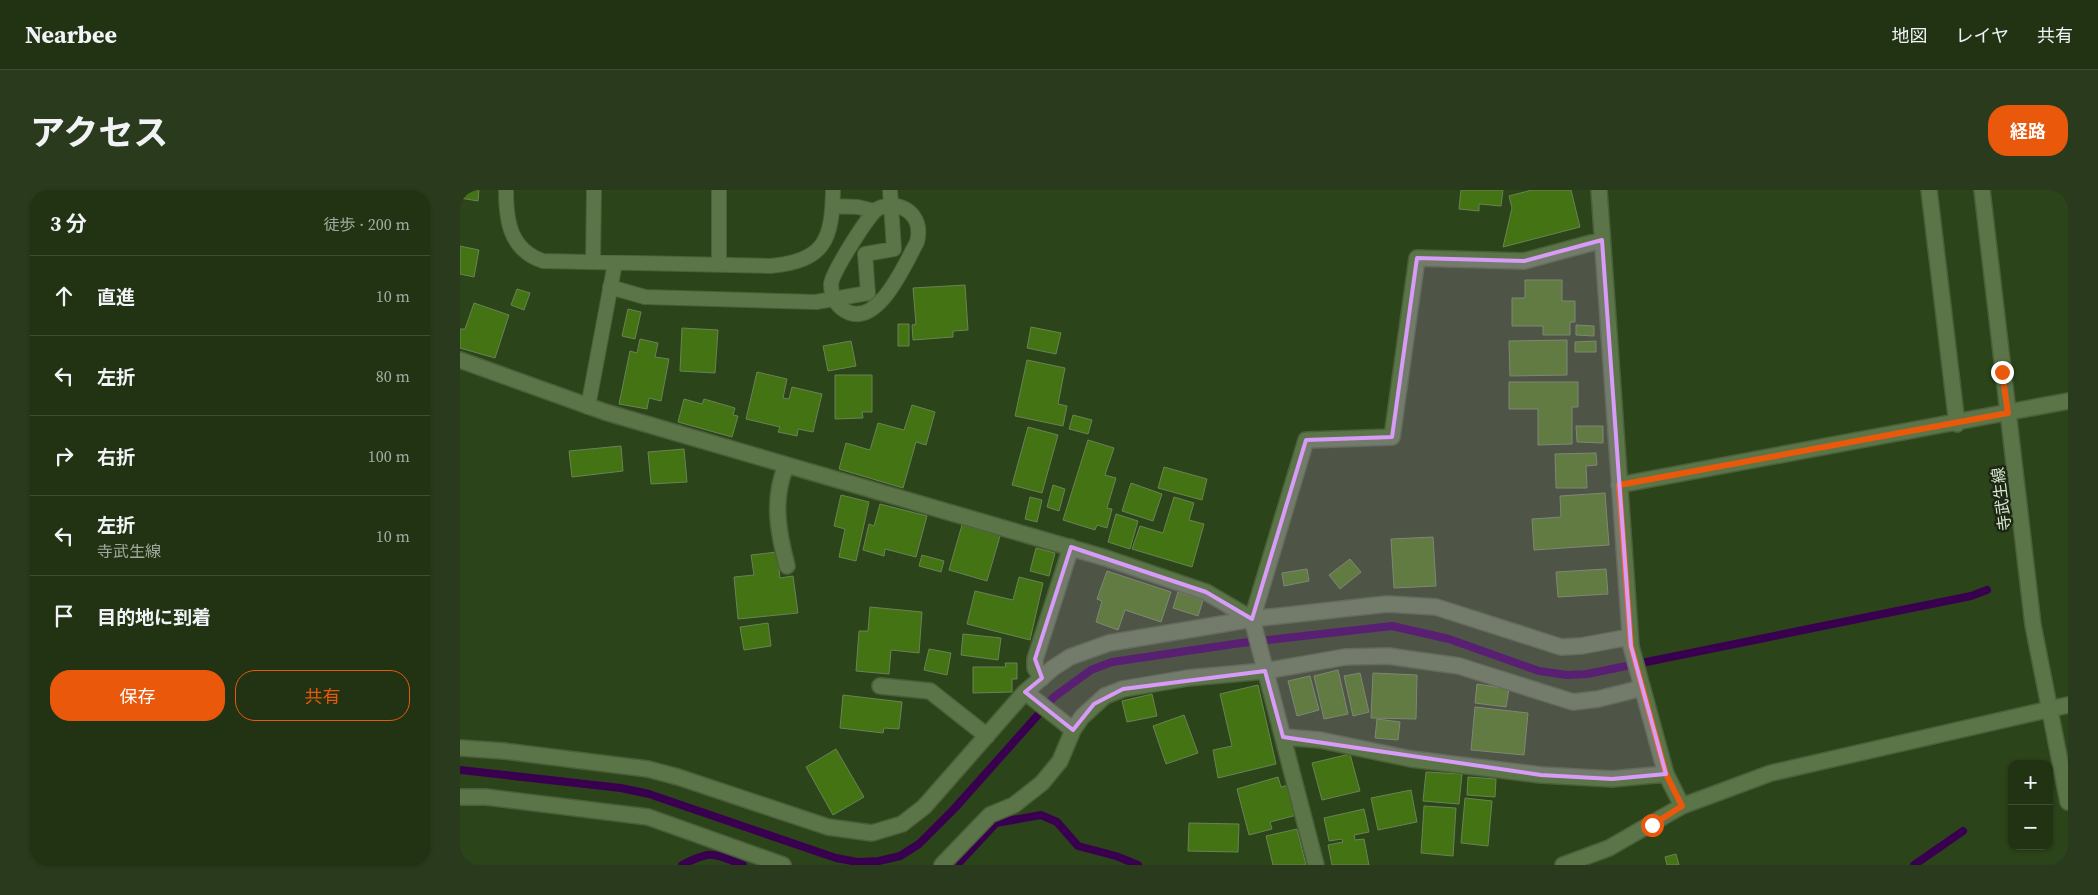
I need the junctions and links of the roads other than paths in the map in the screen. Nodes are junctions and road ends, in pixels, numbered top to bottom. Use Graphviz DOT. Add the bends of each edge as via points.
graph roads {
  1 [pos="506,190"];
  2 [pos="594,190"];
  3 [pos="719,190"];
  4 [pos="833,190"];
  5 [pos="890,190"];
  6 [pos="1599,190"];
  7 [pos="1929,190"];
  8 [pos="1982,190"];
  9 [pos="891,205"];
  10 [pos="832,206"];
  11 [pos="874,211"];
  12 [pos="1602,240"];
  13 [pos="594,262"];
  14 [pos="615,263"];
  15 [pos="719,265"];
  16 [pos="610,287"];
  17 [pos="834,299"];
  18 [pos="460,360"];
  19 [pos="2068,401"];
  20 [pos="588,406"];
  21 [pos="2008,413"];
  22 [pos="1956,424"];
  23 [pos="786,466"];
  24 [pos="1619,485"];
  25 [pos="1071,547"];
  26 [pos="787,566"];
  27 [pos="1253,621"];
  28 [pos="1631,641"];
  29 [pos="1264,665"];
  30 [pos="1042,678"];
  31 [pos="1641,684"];
  32 [pos="880,686"];
  33 [pos="1029,695"];
  34 [pos="2068,705"];
  35 [pos="2048,710"];
  36 [pos="1068,726"];
  37 [pos="987,736"];
  38 [pos="1283,738"];
  39 [pos="460,748"];
  40 [pos="1666,774"];
  41 [pos="460,796"];
  42 [pos="2068,802"];
  43 [pos="1682,806"];
  44 [pos="783,865"];
  45 [pos="942,865"];
  46 [pos="1316,865"];
  47 [pos="1563,865"];
  1 -- 13 [label="lane" via="510,228 529,256 556,262"];
  2 -- 13 [label="lane"];
  3 -- 15 [label="lane"];
  4 -- 10 [label="lane"];
  5 -- 9 [label="lane"];
  6 -- 12 [label="street"];
  7 -- 22 [label="street"];
  8 -- 21 [label="street, 寺武生線"];
  9 -- 11 [label="lane"];
  9 -- 17 [label="lane" via="894,248 865,254 868,293"];
  9 -- 17 [label="lane" via="908,210 919,224 918,242 884,298 872,311 863,314 846,311"];
  10 -- 11 [label="lane"];
  10 -- 15 [label="lane" via="832,227 812,255 770,266"];
  11 -- 17 [label="lane" via="834,273 831,290"];
  12 -- 24 [label="street"];
  12 -- 27 [label="street" via="1524,262 1417,258 1392,438 1306,440"];
  13 -- 14 [label="lane"];
  14 -- 15 [label="lane"];
  14 -- 16 [label="lane"];
  16 -- 17 [label="lane" via="645,297 816,302"];
  16 -- 20 [label="lane"];
  18 -- 20 [label="street"];
  19 -- 21 [label="street"];
  20 -- 23 [label="street"];
  21 -- 22 [label="street"];
  21 -- 35 [label="street, 寺武生線" via="2034,625"];
  22 -- 24 [label="street"];
  23 -- 25 [label="street"];
  23 -- 26 [label="street" via="777,503"];
  24 -- 28 [label="street"];
  25 -- 27 [label="street" via="1206,592"];
  25 -- 30 [label="street" via="1035,659 1035,668"];
  27 -- 28 [label="street" via="1370,604 1409,605 1436,607 1561,647"];
  27 -- 29 [label="street"];
  27 -- 30 [label="street" via="1109,643 1070,657"];
  28 -- 31 [label="street"];
  29 -- 31 [label="street" via="1388,656 1468,668 1573,702 1598,699"];
  29 -- 36 [label="street" via="1122,688 1094,704"];
  29 -- 38 [label="street"];
  30 -- 33 [label="street"];
  31 -- 40 [label="street"];
  32 -- 37 [label="street" via="930,691"];
  33 -- 36 [label="street"];
  33 -- 37 [label="street"];
  34 -- 35 [label="street"];
  35 -- 42 [label="street, 寺武生線"];
  35 -- 43 [label="street" via="1771,773"];
  36 -- 45 [label="street" via="1060,761 1042,783 1014,805 990,814"];
  37 -- 39 [label="street" via="912,818 872,833 828,827 678,776 648,769"];
  38 -- 40 [label="street" via="1320,740 1411,759 1541,775 1612,779"];
  38 -- 46 [label="street"];
  40 -- 43 [label="street"];
  41 -- 44 [label="street" via="648,817"];
  43 -- 47 [label="street" via="1609,848"];
}
